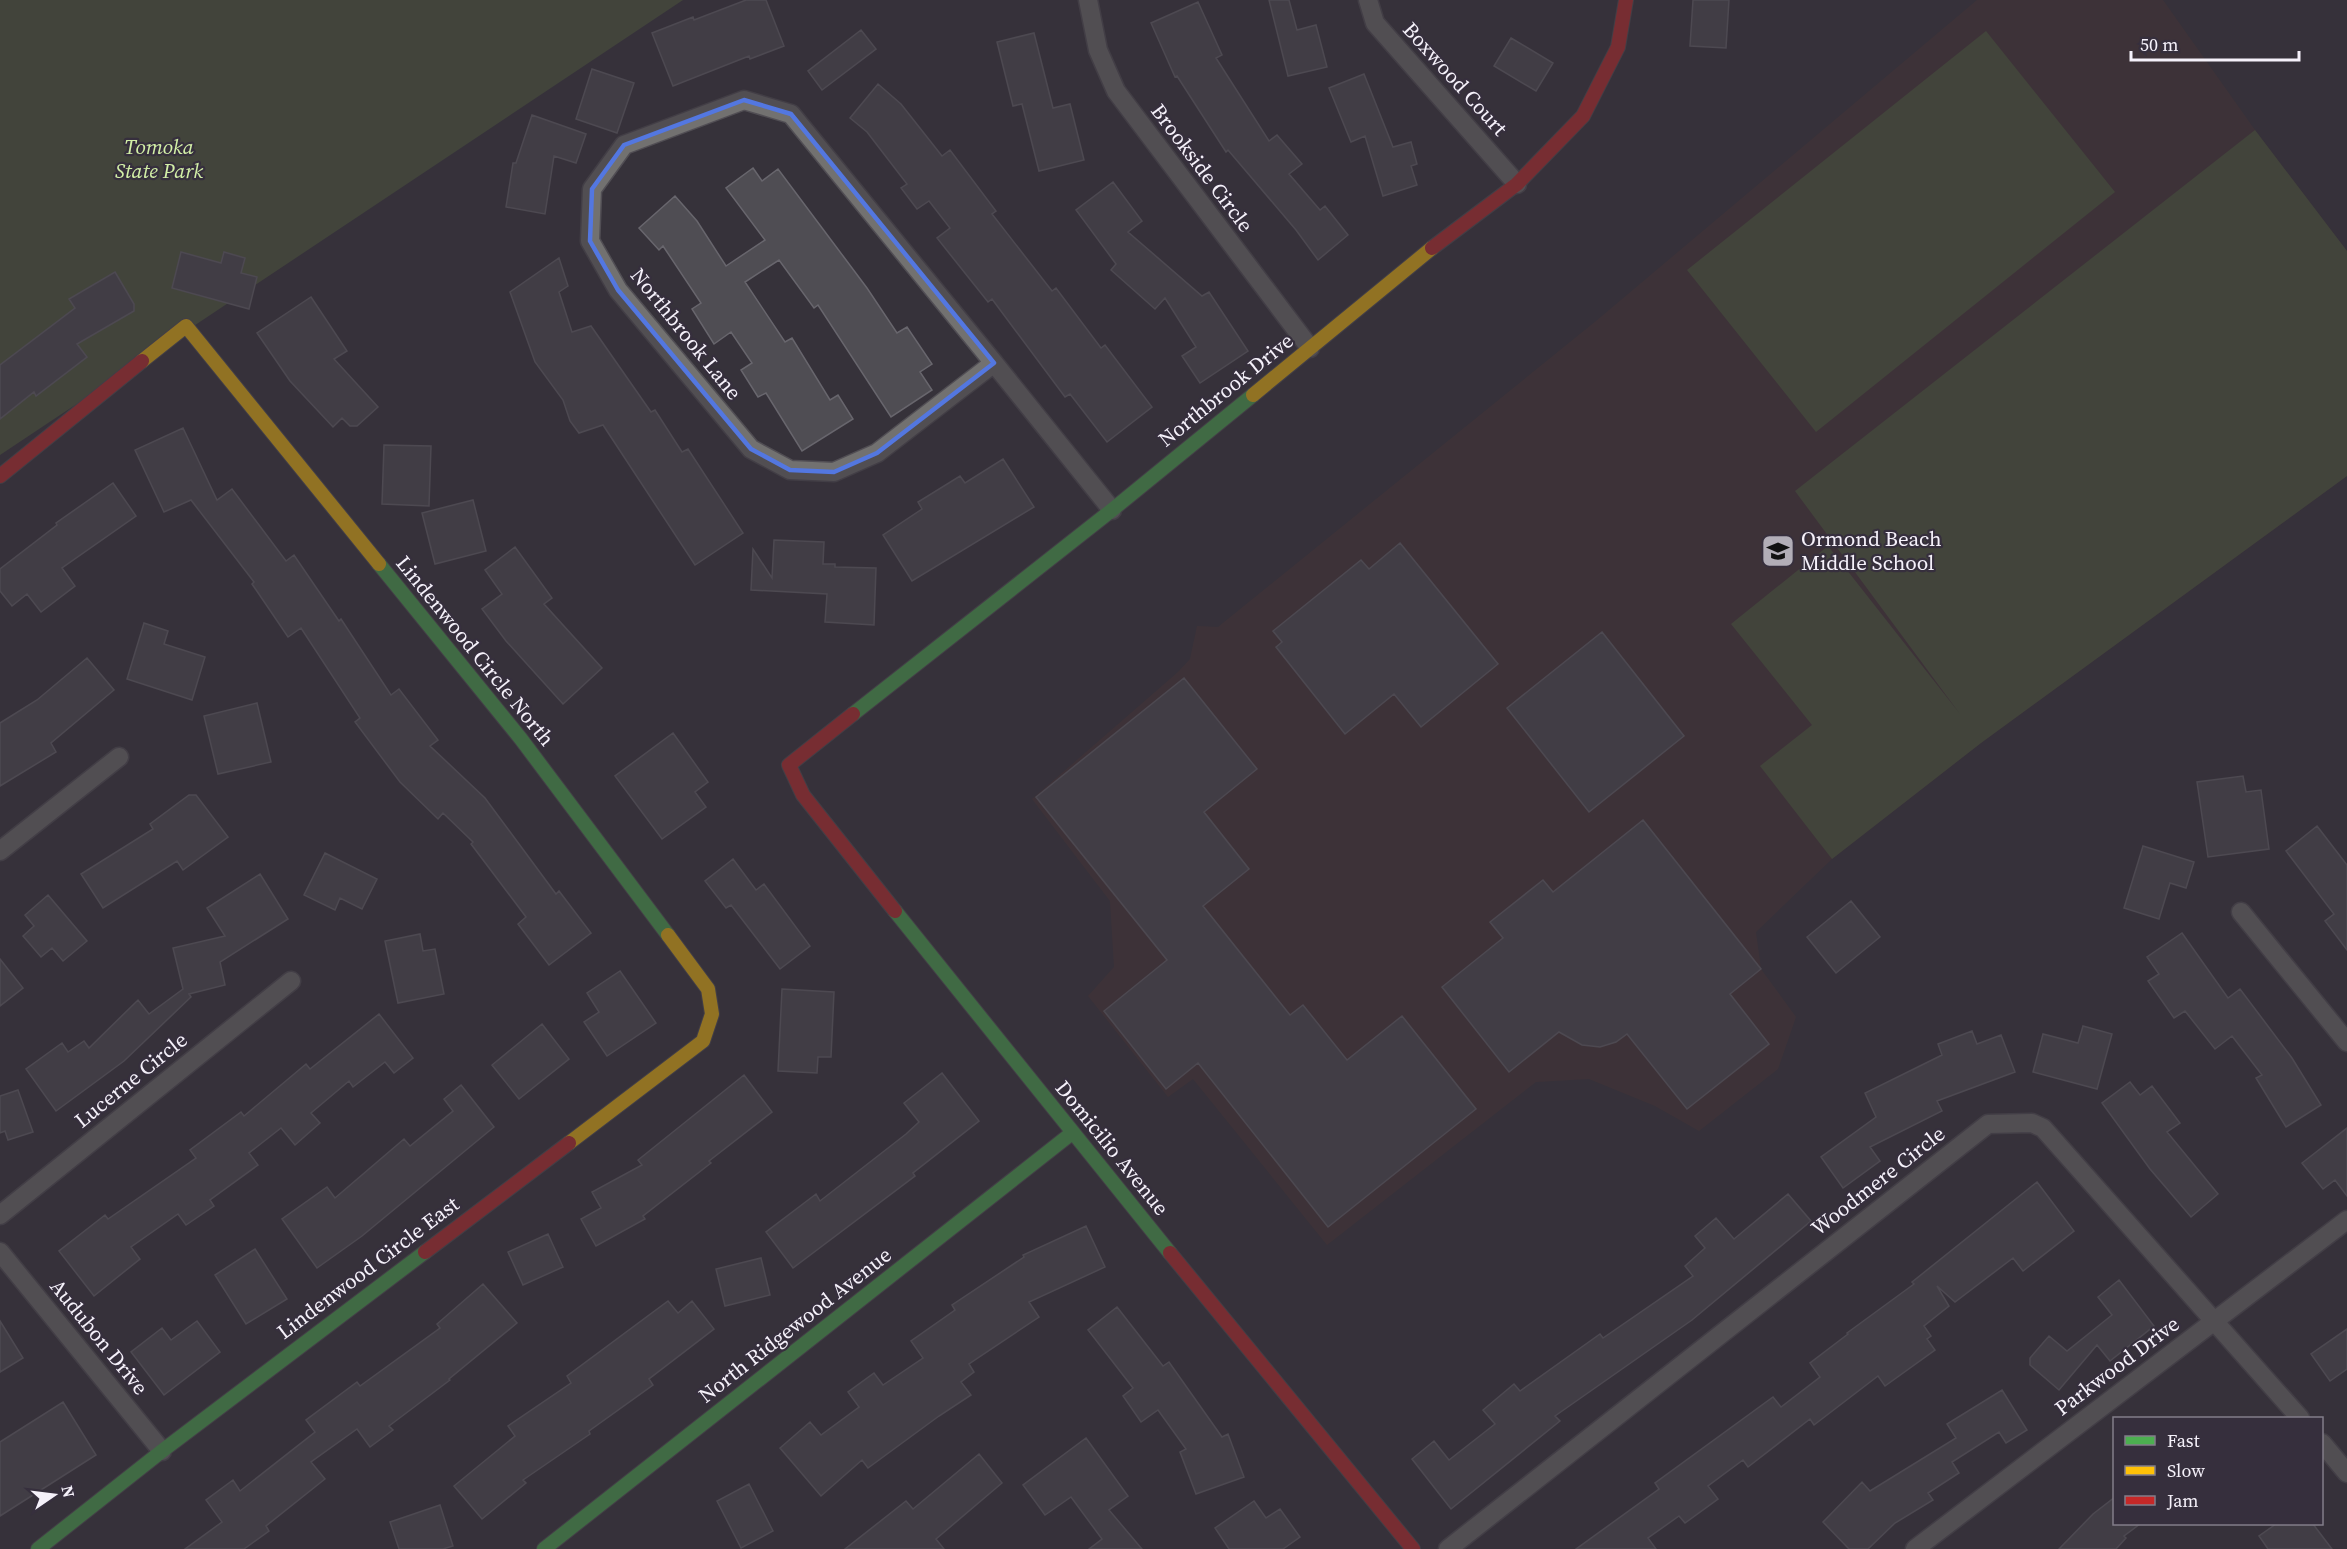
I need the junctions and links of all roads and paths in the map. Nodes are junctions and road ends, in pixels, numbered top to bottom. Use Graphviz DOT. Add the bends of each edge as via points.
graph roads {
  1 [pos="1088,0"];
  2 [pos="1368,0"];
  3 [pos="1626,0"];
  4 [pos="1517,184"];
  5 [pos="1310,348"];
  6 [pos="994,363"];
  7 [pos="0,476"];
  8 [pos="1112,510"];
  9 [pos="119,757"];
  10 [pos="789,765"];
  11 [pos="0,851"];
  12 [pos="2241,912"];
  13 [pos="291,981"];
  14 [pos="712,1014"];
  15 [pos="2347,1042"];
  16 [pos="1072,1133"];
  17 [pos="0,1215"];
  18 [pos="2347,1220"];
  19 [pos="0,1252"];
  20 [pos="2214,1320"];
  21 [pos="2298,1417"];
  22 [pos="2323,1444"];
  23 [pos="162,1451"];
  24 [pos="2347,1473"];
  25 [pos="38,1549"];
  26 [pos="544,1549"];
  27 [pos="1413,1549"];
  28 [pos="1448,1549"];
  29 [pos="1915,1549"];
  1 -- 5 [label="street, Brookside Circle" via="1098,50 1116,91"];
  2 -- 4 [label="street, Boxwood Court" via="1375,23"];
  3 -- 4 [label="street, Northbrook Drive" via="1618,47 1583,116"];
  4 -- 5 [label="street, Northbrook Drive"];
  5 -- 8 [label="street, Northbrook Drive"];
  6 -- 6 [label="street, Northbrook Lane" via="791,114 744,100 624,145 592,189 590,241 618,290 751,449 790,470 834,472 877,453"];
  6 -- 8 [label="street, Northbrook Lane"];
  7 -- 14 [label="street, Lindenwood Circle North" via="186,326 521,739 708,989"];
  8 -- 10 [label="street, Northbrook Drive"];
  9 -- 11 [label="street"];
  10 -- 16 [label="street, Domicilio Avenue" via="802,795"];
  12 -- 15 [label="street"];
  13 -- 17 [label="street, Lucerne Circle"];
  14 -- 23 [label="street, Lindenwood Circle East" via="703,1041"];
  16 -- 26 [label="street, North Ridgewood Avenue"];
  16 -- 27 [label="street, Domicilio Avenue"];
  18 -- 20 [label="street, Parkwood Drive"];
  19 -- 23 [label="street, Audubon Drive"];
  20 -- 21 [label="street, Woodmere Circle"];
  20 -- 28 [label="street, Woodmere Circle" via="2043,1128 2032,1123 1988,1124"];
  20 -- 29 [label="street, Parkwood Drive"];
  22 -- 24 [label="street"];
  23 -- 25 [label="street, Lindenwood Circle East"];
}
